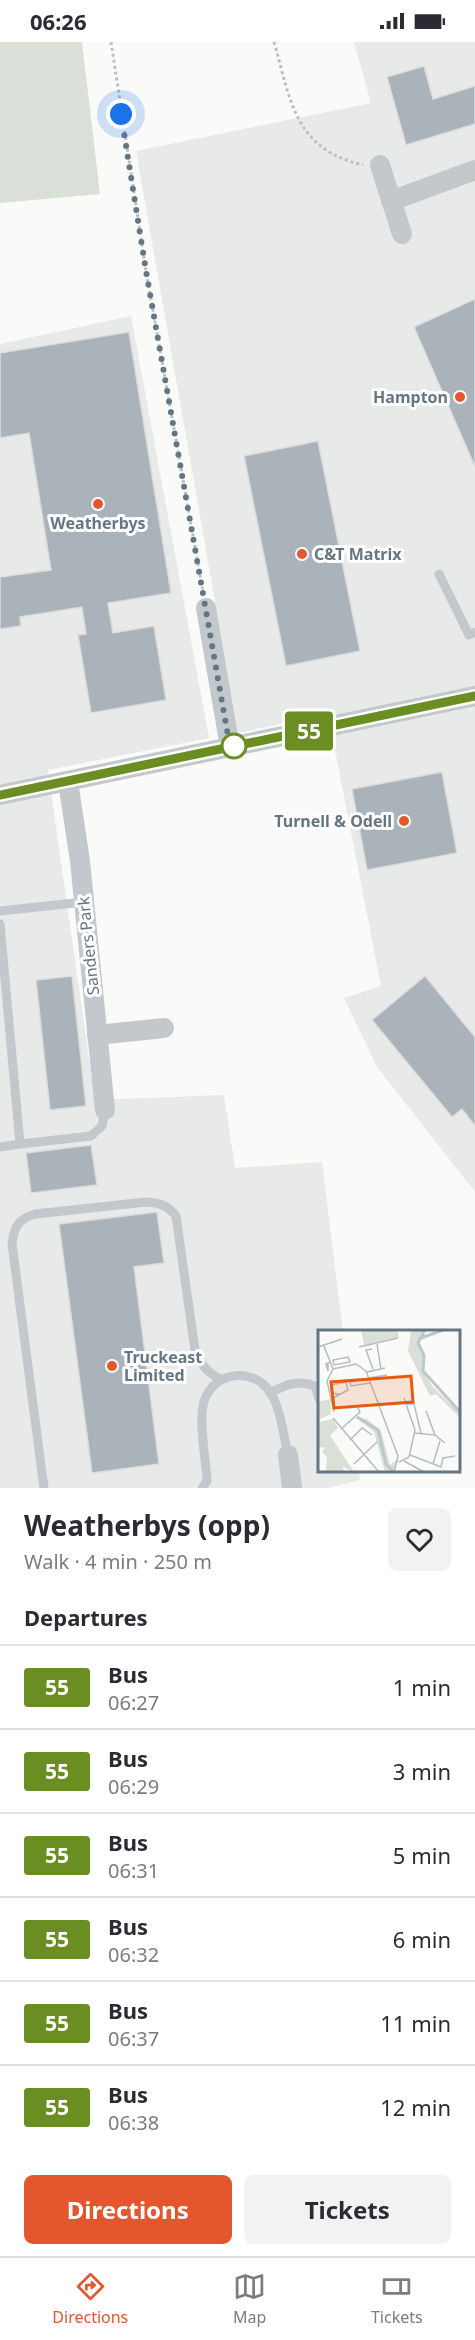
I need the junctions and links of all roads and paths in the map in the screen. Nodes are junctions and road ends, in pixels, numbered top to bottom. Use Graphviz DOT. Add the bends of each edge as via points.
graph roads {
  1 [pos="111,42"];
  2 [pos="274,42"];
  3 [pos="380,165"];
  4 [pos="475,170"];
  5 [pos="392,201"];
  6 [pos="402,234"];
  7 [pos="439,574"];
  8 [pos="206,609"];
  9 [pos="475,632"];
  10 [pos="475,696"];
  11 [pos="230,747"];
  12 [pos="68,782"];
  13 [pos="0,795"];
  14 [pos="84,902"];
  15 [pos="0,911"];
  16 [pos="0,924"];
  17 [pos="164,1028"];
  18 [pos="97,1035"];
  19 [pos="12,1043"];
  20 [pos="0,1045"];
  21 [pos="105,1110"];
  22 [pos="20,1144"];
  23 [pos="0,1147"];
  24 [pos="220,1379"];
  25 [pos="270,1393"];
  26 [pos="318,1396"];
  27 [pos="288,1455"];
  28 [pos="44,1488"];
  29 [pos="202,1488"];
  30 [pos="292,1488"];
  1 -- 8 [label="path" via="146,271"];
  2 -- 3 [label="path" via="295,114 311,140 346,160"];
  3 -- 5 [label="street"];
  4 -- 5 [label="street"];
  5 -- 6 [label="street"];
  7 -- 9 [label="lane" via="470,635"];
  8 -- 11 [label="street"];
  10 -- 11 [label="street"];
  11 -- 12 [label="street"];
  12 -- 13 [label="street"];
  12 -- 14 [label="street, Sanders Park"];
  14 -- 15 [label="lane"];
  14 -- 18 [label="street, Sanders Park"];
  16 -- 19 [label="lane"];
  17 -- 18 [label="street"];
  18 -- 21 [label="street, Sanders Park"];
  19 -- 20 [label="lane"];
  19 -- 22 [label="lane"];
  21 -- 22 [label="lane" via="102,1126 91,1136"];
  22 -- 23 [label="lane"];
  24 -- 25 [label="lane" via="253,1379"];
  24 -- 28 [label="lane" via="202,1367 195,1350 176,1216 170,1209 161,1203 146,1202 26,1217 16,1225 12,1244"];
  24 -- 29 [label="lane" via="212,1385 202,1408 207,1481"];
  25 -- 26 [label="lane" via="297,1382 315,1386"];
  25 -- 27 [label="lane"];
  27 -- 30 [label="street"];
}
